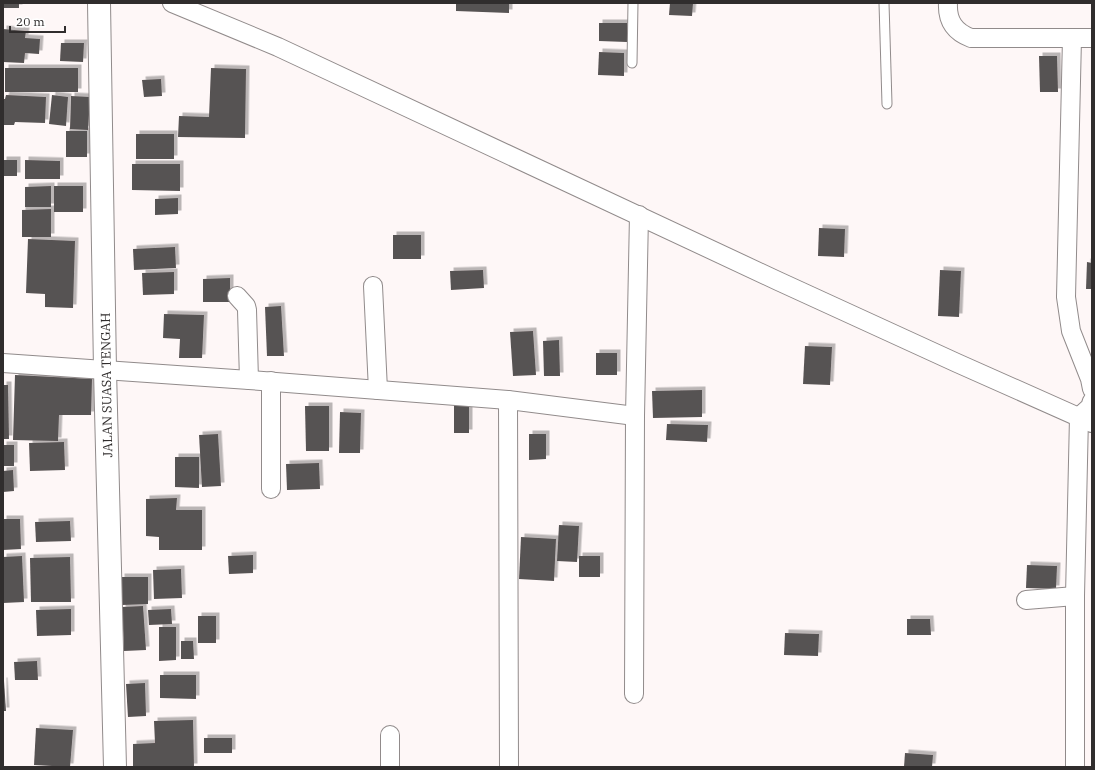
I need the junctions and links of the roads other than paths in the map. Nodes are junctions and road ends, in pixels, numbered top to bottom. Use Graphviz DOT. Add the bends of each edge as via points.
graph roads {
  1 [pos="99,3"];
  2 [pos="172,3"];
  3 [pos="633,3"];
  4 [pos="884,3"];
  5 [pos="948,3"];
  6 [pos="1072,38"];
  7 [pos="1092,38"];
  8 [pos="632,63"];
  9 [pos="887,104"];
  10 [pos="638,215"];
  11 [pos="373,286"];
  12 [pos="237,296"];
  13 [pos="3,363"];
  14 [pos="105,370"];
  15 [pos="249,380"];
  16 [pos="271,381"];
  17 [pos="1092,389"];
  18 [pos="378,390"];
  19 [pos="508,400"];
  20 [pos="1092,401"];
  21 [pos="635,416"];
  22 [pos="1086,420"];
  23 [pos="271,489"];
  24 [pos="1075,596"];
  25 [pos="1026,600"];
  26 [pos="634,694"];
  27 [pos="390,735"];
  28 [pos="115,767"];
  29 [pos="390,767"];
  30 [pos="509,767"];
  31 [pos="1075,767"];
  1 -- 14 [label="street, JALAN SUASA TENGAH"];
  2 -- 10 [label="street" via="278,47"];
  3 -- 8 [label="lane"];
  4 -- 9 [label="lane"];
  5 -- 6 [label="street" via="953,25 962,34 972,38"];
  6 -- 7 [label="street"];
  6 -- 17 [label="street" via="1066,297 1071,331"];
  10 -- 21 [label="street"];
  10 -- 22 [label="street" via="956,363"];
  11 -- 18 [label="street"];
  12 -- 15 [label="street" via="247,310"];
  13 -- 14 [label="street"];
  14 -- 15 [label="street"];
  14 -- 28 [label="street, JALAN SUASA TENGAH"];
  15 -- 16 [label="street"];
  16 -- 18 [label="street"];
  16 -- 23 [label="street"];
  18 -- 19 [label="street"];
  19 -- 21 [label="street"];
  19 -- 30 [label="street"];
  20 -- 22 [label="street"];
  21 -- 26 [label="street"];
  22 -- 24 [label="street"];
  24 -- 25 [label="street"];
  24 -- 31 [label="street"];
  27 -- 29 [label="street"];
}
